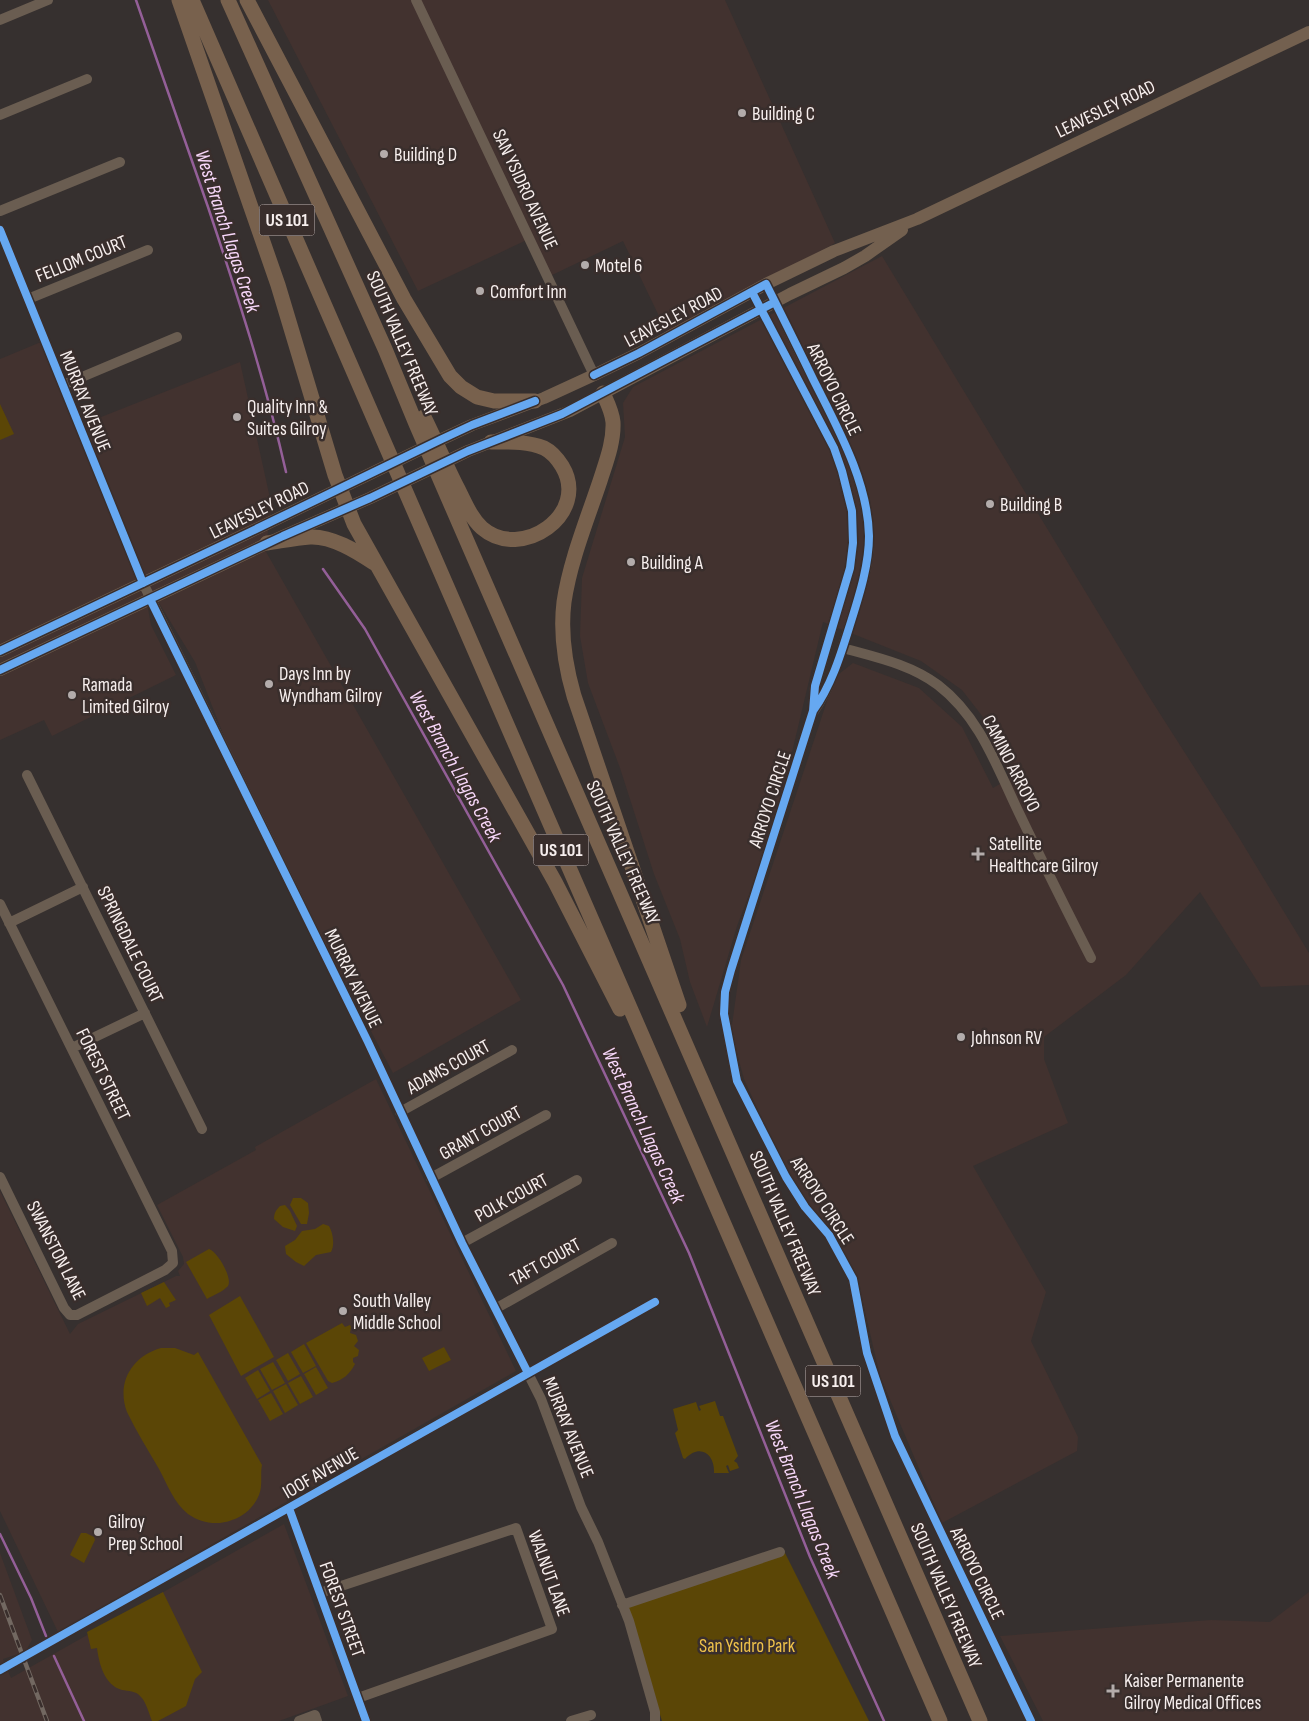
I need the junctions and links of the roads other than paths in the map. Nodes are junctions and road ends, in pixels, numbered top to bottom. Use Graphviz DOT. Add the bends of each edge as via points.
graph roads {
  1 [pos="48,0"];
  2 [pos="179,0"];
  3 [pos="192,0"];
  4 [pos="228,0"];
  5 [pos="247,0"];
  6 [pos="416,0"];
  7 [pos="0,20"];
  8 [pos="1309,32"];
  9 [pos="87,79"];
  10 [pos="0,115"];
  11 [pos="120,162"];
  12 [pos="0,211"];
  13 [pos="917,219"];
  14 [pos="0,230"];
  15 [pos="148,250"];
  16 [pos="766,284"];
  17 [pos="752,292"];
  18 [pos="28,299"];
  19 [pos="775,302"];
  20 [pos="761,310"];
  21 [pos="177,337"];
  22 [pos="594,375"];
  23 [pos="62,385"];
  24 [pos="602,393"];
  25 [pos="535,401"];
  26 [pos="491,442"];
  27 [pos="449,485"];
  28 [pos="339,488"];
  29 [pos="347,508"];
  30 [pos="267,543"];
  31 [pos="377,565"];
  32 [pos="143,583"];
  33 [pos="150,599"];
  34 [pos="843,648"];
  35 [pos="0,651"];
  36 [pos="0,670"];
  37 [pos="813,711"];
  38 [pos="27,776"];
  39 [pos="83,887"];
  40 [pos="0,904"];
  41 [pos="9,923"];
  42 [pos="1091,958"];
  43 [pos="145,1013"];
  44 [pos="685,1041"];
  45 [pos="72,1048"];
  46 [pos="512,1050"];
  47 [pos="400,1112"];
  48 [pos="546,1115"];
  49 [pos="202,1129"];
  50 [pos="0,1177"];
  51 [pos="431,1178"];
  52 [pos="577,1180"];
  53 [pos="712,1196"];
  54 [pos="462,1243"];
  55 [pos="612,1243"];
  56 [pos="173,1261"];
  57 [pos="655,1302"];
  58 [pos="495,1309"];
  59 [pos="528,1373"];
  60 [pos="289,1508"];
  61 [pos="780,1552"];
  62 [pos="320,1593"];
  63 [pos="622,1605"];
  64 [pos="0,1671"];
  65 [pos="358,1698"];
  66 [pos="591,1715"];
  67 [pos="316,1718"];
  68 [pos="299,1721"];
  69 [pos="366,1721"];
  70 [pos="571,1721"];
  71 [pos="655,1721"];
  72 [pos="940,1721"];
  73 [pos="980,1721"];
  74 [pos="1030,1721"];
  1 -- 7 [label="street"];
  2 -- 28 [label="highway" via="278,284"];
  3 -- 53 [label="highway, US 101"];
  4 -- 27 [label="highway, SOUTH VALLEY FREEWAY / US 101"];
  5 -- 25 [label="highway" via="404,299 450,376 477,397 494,401"];
  6 -- 22 [label="street, SAN YSIDRO AVENUE"];
  8 -- 13 [label="main road, LEAVESLEY ROAD"];
  9 -- 10 [label="street"];
  11 -- 12 [label="street"];
  13 -- 16 [label="main road, LEAVESLEY ROAD" via="834,250"];
  13 -- 19 [label="main road, LEAVESLEY ROAD" via="865,256"];
  14 -- 18 [label="street, MURRAY AVENUE"];
  15 -- 18 [label="street, FELLOM COURT"];
  16 -- 17 [label="main road, LEAVESLEY ROAD"];
  16 -- 19 [label="street, ARROYO CIRCLE"];
  17 -- 20 [label="street, ARROYO CIRCLE"];
  17 -- 22 [label="main road, LEAVESLEY ROAD"];
  18 -- 23 [label="street, MURRAY AVENUE"];
  19 -- 20 [label="main road, LEAVESLEY ROAD"];
  19 -- 34 [label="street, ARROYO CIRCLE" via="853,465 865,507 868,540 862,588"];
  20 -- 24 [label="main road, LEAVESLEY ROAD"];
  20 -- 37 [label="street, ARROYO CIRCLE" via="834,448 852,511 850,568 815,686"];
  21 -- 23 [label="street"];
  22 -- 24 [label="main road, SAN YSIDRO AVENUE"];
  22 -- 25 [label="main road, LEAVESLEY ROAD"];
  23 -- 32 [label="street, MURRAY AVENUE"];
  24 -- 26 [label="main road, LEAVESLEY ROAD" via="562,414"];
  24 -- 44 [label="highway" via="611,411 613,432 567,588 563,617 564,654 574,696 679,1006"];
  25 -- 28 [label="main road, LEAVESLEY ROAD" via="457,432"];
  26 -- 27 [label="highway" via="524,443 544,448 555,456 565,471 568,485 568,500 562,515 537,534 516,540 499,537 476,521"];
  26 -- 29 [label="main road, LEAVESLEY ROAD"];
  27 -- 44 [label="highway, SOUTH VALLEY FREEWAY / US 101"];
  28 -- 29 [label="highway"];
  28 -- 32 [label="main road, LEAVESLEY ROAD"];
  29 -- 30 [label="main road, LEAVESLEY ROAD"];
  29 -- 31 [label="highway"];
  30 -- 31 [label="highway" via="318,538 359,553"];
  30 -- 33 [label="main road, LEAVESLEY ROAD"];
  31 -- 53 [label="highway" via="564,897"];
  32 -- 33 [label="street, MURRAY AVENUE"];
  32 -- 35 [label="main road, LEAVESLEY ROAD"];
  33 -- 36 [label="main road, LEAVESLEY ROAD"];
  33 -- 47 [label="street, MURRAY AVENUE"];
  34 -- 37 [label="street, ARROYO CIRCLE" via="825,694"];
  34 -- 42 [label="street, CAMINO ARROYO" via="899,664 936,684 955,699 978,728 988,747"];
  37 -- 74 [label="street, ARROYO CIRCLE" via="725,992 724,1014 737,1081 786,1177 805,1207 829,1235 853,1280 867,1353 895,1436"];
  38 -- 39 [label="street, SPRINGDALE COURT"];
  39 -- 41 [label="street"];
  39 -- 43 [label="street, SPRINGDALE COURT"];
  40 -- 41 [label="street, FOREST STREET"];
  41 -- 45 [label="street, FOREST STREET"];
  43 -- 45 [label="street"];
  43 -- 49 [label="street, SPRINGDALE COURT"];
  44 -- 73 [label="highway, SOUTH VALLEY FREEWAY / US 101"];
  45 -- 56 [label="street, FOREST STREET" via="172,1251"];
  46 -- 47 [label="street, ADAMS COURT"];
  47 -- 51 [label="street, MURRAY AVENUE"];
  48 -- 51 [label="street, GRANT COURT"];
  50 -- 56 [label="street, SWANSTON LANE" via="64,1308 70,1314 77,1315 165,1270"];
  51 -- 54 [label="street, MURRAY AVENUE"];
  52 -- 54 [label="street, POLK COURT"];
  53 -- 72 [label="highway, US 101"];
  54 -- 58 [label="street, MURRAY AVENUE"];
  55 -- 58 [label="street, TAFT COURT"];
  57 -- 59 [label="street, IOOF AVENUE"];
  58 -- 59 [label="street, MURRAY AVENUE"];
  59 -- 60 [label="street, IOOF AVENUE"];
  59 -- 63 [label="street, MURRAY AVENUE" via="548,1415"];
  60 -- 62 [label="street, FOREST STREET"];
  60 -- 64 [label="street, IOOF AVENUE"];
  61 -- 63 [label="street"];
  62 -- 65 [label="street, FOREST STREET"];
  62 -- 65 [label="street, WALNUT LANE" via="516,1528 552,1629"];
  63 -- 71 [label="street, MURRAY AVENUE"];
  65 -- 69 [label="street, FOREST STREET"];
  66 -- 70 [label="street"];
  67 -- 68 [label="street"];
}
